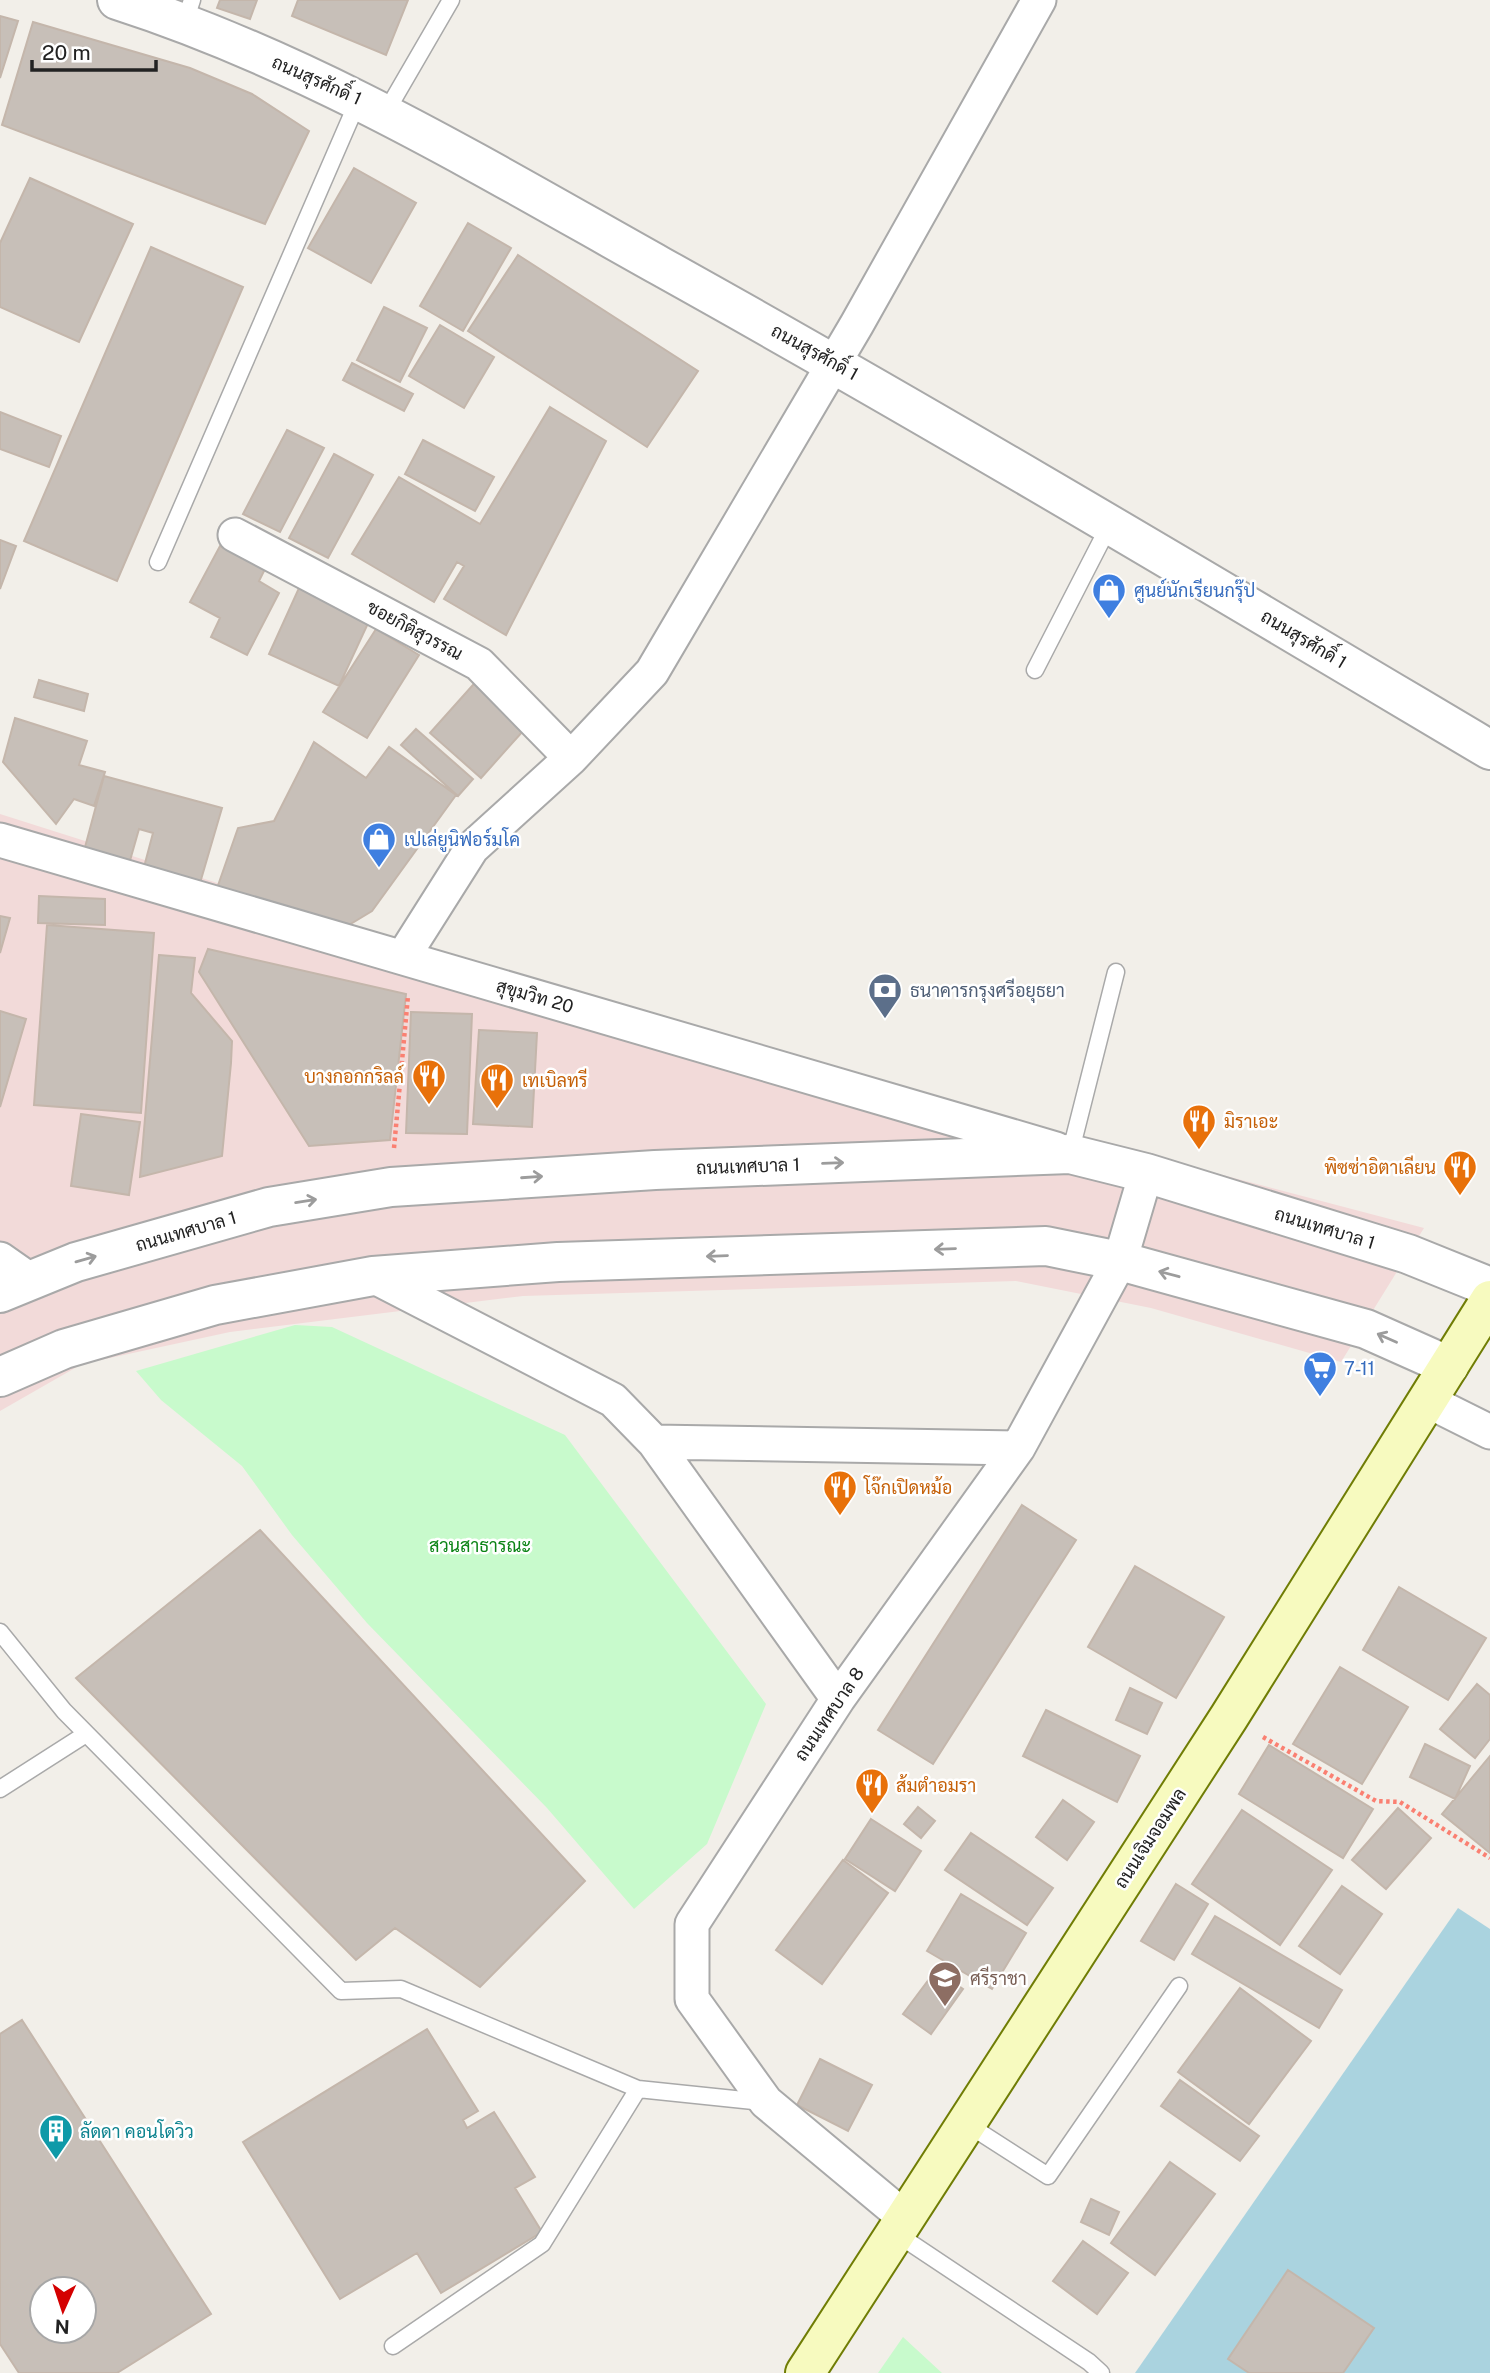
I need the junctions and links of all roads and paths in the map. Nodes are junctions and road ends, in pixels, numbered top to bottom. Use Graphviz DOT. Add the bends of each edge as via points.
graph roads {
  1 [pos="117,0"];
  2 [pos="451,0"];
  3 [pos="1039,0"];
  4 [pos="188,12"];
  5 [pos="372,106"];
  6 [pos="833,363"];
  7 [pos="1110,524"];
  8 [pos="235,535"];
  9 [pos="158,562"];
  10 [pos="1035,670"];
  11 [pos="1490,750"];
  12 [pos="571,758"];
  13 [pos="0,840"];
  14 [pos="407,959"];
  15 [pos="1115,972"];
  16 [pos="1070,1154"];
  17 [pos="1146,1173"];
  18 [pos="391,1187"];
  19 [pos="1120,1261"];
  20 [pos="373,1276"];
  21 [pos="10,1278"];
  22 [pos="1490,1287"];
  23 [pos="1490,1300"];
  24 [pos="1449,1366"];
  25 [pos="0,1377"];
  26 [pos="1428,1401"];
  27 [pos="1490,1433"];
  28 [pos="654,1441"];
  29 [pos="1018,1448"];
  30 [pos="0,1632"];
  31 [pos="838,1699"];
  32 [pos="1228,1717"];
  33 [pos="86,1734"];
  34 [pos="0,1789"];
  35 [pos="1490,1858"];
  36 [pos="1179,1986"];
  37 [pos="638,2089"];
  38 [pos="766,2102"];
  39 [pos="965,2122"];
  40 [pos="893,2233"];
  41 [pos="393,2346"];
  42 [pos="805,2373"];
  43 [pos="1101,2373"];
  1 -- 4 [label="street, ถนนสุรศักดิ์ 1"];
  2 -- 5 [label="lane"];
  3 -- 6 [label="street"];
  4 -- 5 [label="street, ถนนสุรศักดิ์ 1"];
  5 -- 6 [label="street, ถนนสุรศักดิ์ 1"];
  5 -- 9 [label="lane"];
  6 -- 7 [label="street, ถนนสุรศักดิ์ 1"];
  6 -- 12 [label="street" via="652,672"];
  7 -- 10 [label="lane"];
  7 -- 11 [label="street, ถนนสุรศักดิ์ 1"];
  8 -- 12 [label="street, ชอยกิติสุวรรณ" via="479,664"];
  12 -- 14 [label="street" via="472,848"];
  13 -- 14 [label="street, สุขุมวิท 20"];
  14 -- 16 [label="street, สุขุมวิท 20"];
  14 -- 18 [label="path"];
  15 -- 16 [label="lane"];
  16 -- 17 [label="street, ถนนเทศบาล 1"];
  18 -- 16 [label="street, ถนนเทศบาล 1, one-way" via="655,1170"];
  17 -- 19 [label="street, ถนนเทศบาล 8"];
  17 -- 22 [label="street, ถนนเทศบาล 1" via="1408,1254"];
  21 -- 18 [label="street, ถนนเทศบาล 1, one-way" via="269,1208"];
  19 -- 20 [label="street, one-way" via="1046,1246 558,1262"];
  24 -- 19 [label="street, one-way" via="1366,1329"];
  19 -- 29 [label="street, ถนนเทศบาล 8"];
  20 -- 25 [label="street" via="215,1305 64,1349"];
  20 -- 28 [label="street" via="613,1400"];
  23 -- 24 [label="main road, ถนนเจิมจอมพล"];
  24 -- 26 [label="main road, ถนนเจิมจอมพล"];
  26 -- 27 [label="street"];
  26 -- 32 [label="main road, ถนนเจิมจอมพล"];
  28 -- 29 [label="street"];
  28 -- 31 [label="street"];
  29 -- 31 [label="street, ถนนเทศบาล 8"];
  30 -- 33 [label="lane"];
  31 -- 38 [label="street, ถนนเทศบาล 8" via="692,1924 692,1999"];
  32 -- 35 [label="path" via="1376,1801 1399,1802"];
  32 -- 39 [label="main road, ถนนเจิมจอมพล"];
  33 -- 34 [label="lane"];
  33 -- 37 [label="lane" via="341,1991 401,1989"];
  36 -- 39 [label="lane" via="1048,2176"];
  37 -- 38 [label="lane"];
  37 -- 41 [label="lane" via="542,2244"];
  38 -- 40 [label="street, ถนนเทศบาล 8"];
  39 -- 40 [label="main road, ถนนเจิมจอมพล"];
  40 -- 42 [label="main road, ถนนเจิมจอมพล"];
  40 -- 43 [label="lane"];
}
